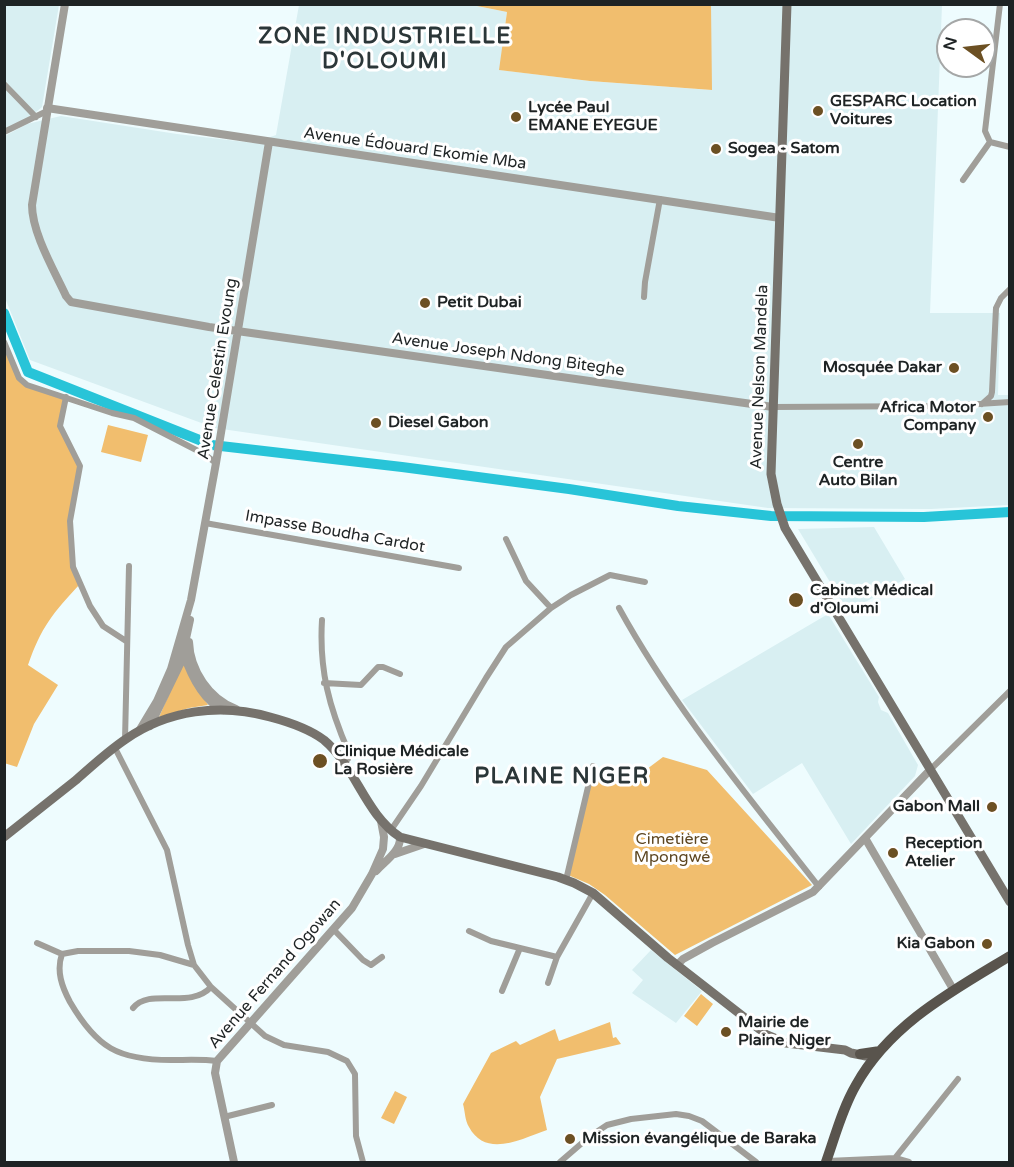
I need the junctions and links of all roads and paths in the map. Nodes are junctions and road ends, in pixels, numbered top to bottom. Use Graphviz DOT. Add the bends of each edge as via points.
graph roads {
  1 [pos="65,4"];
  2 [pos="787,4"];
  3 [pos="1000,4"];
  4 [pos="4,84"];
  5 [pos="47,110"];
  6 [pos="36,117"];
  7 [pos="4,132"];
  8 [pos="269,142"];
  9 [pos="990,142"];
  10 [pos="1010,147"];
  11 [pos="963,180"];
  12 [pos="660,199"];
  13 [pos="780,218"];
  14 [pos="1010,289"];
  15 [pos="644,297"];
  16 [pos="238,330"];
  17 [pos="4,342"];
  18 [pos="66,397"];
  19 [pos="1010,402"];
  20 [pos="981,404"];
  21 [pos="773,406"];
  22 [pos="217,459"];
  23 [pos="206,523"];
  24 [pos="506,539"];
  25 [pos="129,566"];
  26 [pos="459,568"];
  27 [pos="645,582"];
  28 [pos="191,600"];
  29 [pos="551,608"];
  30 [pos="619,608"];
  31 [pos="322,620"];
  32 [pos="189,627"];
  33 [pos="180,639"];
  34 [pos="126,641"];
  35 [pos="183,654"];
  36 [pos="400,674"];
  37 [pos="324,683"];
  38 [pos="1010,691"];
  39 [pos="223,710"];
  40 [pos="237,710"];
  41 [pos="149,727"];
  42 [pos="139,732"];
  43 [pos="125,740"];
  44 [pos="115,748"];
  45 [pos="344,764"];
  46 [pos="593,766"];
  47 [pos="930,770"];
  48 [pos="381,820"];
  49 [pos="391,830"];
  50 [pos="4,837"];
  51 [pos="400,837"];
  52 [pos="865,838"];
  53 [pos="424,844"];
  54 [pos="384,857"];
  55 [pos="566,880"];
  56 [pos="819,887"];
  57 [pos="593,893"];
  58 [pos="1010,902"];
  59 [pos="334,930"];
  60 [pos="469,931"];
  61 [pos="38,943"];
  62 [pos="520,948"];
  63 [pos="62,954"];
  64 [pos="1010,956"];
  65 [pos="382,957"];
  66 [pos="557,957"];
  67 [pos="194,965"];
  68 [pos="677,965"];
  69 [pos="548,983"];
  70 [pos="211,987"];
  71 [pos="953,989"];
  72 [pos="502,991"];
  73 [pos="133,1008"];
  74 [pos="250,1023"];
  75 [pos="858,1056"];
  76 [pos="874,1058"];
  77 [pos="217,1061"];
  78 [pos="862,1075"];
  79 [pos="958,1078"];
  80 [pos="272,1106"];
  81 [pos="224,1117"];
  82 [pos="895,1158"];
  83 [pos="234,1162"];
  84 [pos="363,1162"];
  85 [pos="560,1162"];
  86 [pos="756,1162"];
  87 [pos="826,1162"];
  88 [pos="909,1162"];
  1 -- 5 [label="street"];
  2 -- 13 [label="main road, Avenue Nelson Mandela"];
  3 -- 9 [label="street" via="984,131"];
  4 -- 6 [label="street"];
  5 -- 6 [label="street"];
  5 -- 8 [label="street, Avenue Édouard Ekomie Mba"];
  5 -- 16 [label="street, Avenue Joseph Ndong Biteghe" via="32,216 71,302"];
  6 -- 7 [label="street"];
  8 -- 12 [label="street, Avenue Édouard Ekomie Mba"];
  8 -- 16 [label="street, Avenue Celestin Evoung"];
  9 -- 10 [label="street"];
  9 -- 11 [label="street"];
  12 -- 13 [label="street, Avenue Édouard Ekomie Mba"];
  12 -- 15 [label="street"];
  13 -- 21 [label="main road, Avenue Nelson Mandela"];
  14 -- 20 [label="street" via="996,308 992,392"];
  16 -- 21 [label="street, Avenue Joseph Ndong Biteghe"];
  16 -- 22 [label="street, Avenue Celestin Evoung"];
  17 -- 18 [label="street" via="19,378 27,385"];
  18 -- 22 [label="street" via="134,418"];
  18 -- 34 [label="street" via="60,426 80,465 70,521 73,567 103,626"];
  19 -- 20 [label="street"];
  20 -- 21 [label="street"];
  21 -- 47 [label="main road, Avenue Nelson Mandela" via="771,474 785,528"];
  22 -- 23 [label="street, Avenue Celestin Evoung"];
  23 -- 26 [label="street, Impasse Boudha Cardot"];
  23 -- 28 [label="street, Avenue Celestin Evoung"];
  24 -- 29 [label="street" via="525,581"];
  25 -- 34 [label="street"];
  27 -- 29 [label="street" via="610,575"];
  28 -- 32 [label="street"];
  28 -- 33 [label="street"];
  29 -- 49 [label="street" via="506,647"];
  30 -- 56 [label="street" via="680,706"];
  31 -- 37 [label="street"];
  32 -- 35 [label="street"];
  32 -- 40 [label="street" via="191,657 201,678 214,696"];
  33 -- 35 [label="street"];
  33 -- 42 [label="street" via="164,685"];
  34 -- 43 [label="street"];
  35 -- 39 [label="street" via="198,685"];
  35 -- 41 [label="street"];
  36 -- 37 [label="street" via="378,667 361,685"];
  37 -- 45 [label="street" via="349,753"];
  38 -- 47 [label="street"];
  39 -- 40 [label="main road"];
  39 -- 41 [label="main road" via="190,712"];
  40 -- 45 [label="main road" via="304,728 325,741"];
  41 -- 42 [label="main road"];
  42 -- 43 [label="main road"];
  43 -- 44 [label="main road"];
  44 -- 50 [label="main road"];
  44 -- 67 [label="street" via="166,850"];
  45 -- 48 [label="main road"];
  46 -- 55 [label="street"];
  47 -- 52 [label="street"];
  47 -- 58 [label="main road, Avenue Nelson Mandela"];
  48 -- 49 [label="main road"];
  48 -- 54 [label="street"];
  49 -- 51 [label="main road"];
  51 -- 53 [label="main road"];
  51 -- 54 [label="street, Avenue Fernand Ogowan" via="390,843"];
  52 -- 56 [label="street"];
  52 -- 71 [label="street"];
  53 -- 54 [label="street"];
  53 -- 55 [label="main road"];
  54 -- 59 [label="street, Avenue Fernand Ogowan"];
  55 -- 57 [label="main road"];
  56 -- 68 [label="street"];
  57 -- 66 [label="street"];
  57 -- 68 [label="main road"];
  59 -- 65 [label="street" via="371,965"];
  59 -- 74 [label="street, Avenue Fernand Ogowan"];
  60 -- 62 [label="street"];
  61 -- 63 [label="street"];
  62 -- 66 [label="street"];
  62 -- 72 [label="street"];
  63 -- 67 [label="street" via="139,952"];
  63 -- 77 [label="street" via="60,975 66,995 88,1029 109,1048 143,1059"];
  64 -- 71 [label="main road"];
  66 -- 69 [label="street"];
  67 -- 70 [label="street"];
  68 -- 75 [label="main road" via="767,1035 786,1043 844,1050 850,1056"];
  70 -- 73 [label="street" via="198,997 144,999"];
  70 -- 74 [label="street"];
  71 -- 76 [label="main road" via="914,1017"];
  74 -- 77 [label="street, Avenue Fernand Ogowan"];
  74 -- 84 [label="street" via="273,1041 328,1052 347,1061 355,1074 356,1136"];
  75 -- 76 [label="main road"];
  75 -- 76 [label="main road"];
  75 -- 78 [label="main road"];
  76 -- 78 [label="main road"];
  77 -- 81 [label="street" via="215,1073"];
  78 -- 87 [label="main road" via="848,1100"];
  79 -- 82 [label="street"];
  80 -- 81 [label="street"];
  81 -- 83 [label="street"];
  82 -- 87 [label="street"];
  82 -- 88 [label="street"];
  85 -- 86 [label="street" via="608,1125 676,1114 702,1121"];
}
